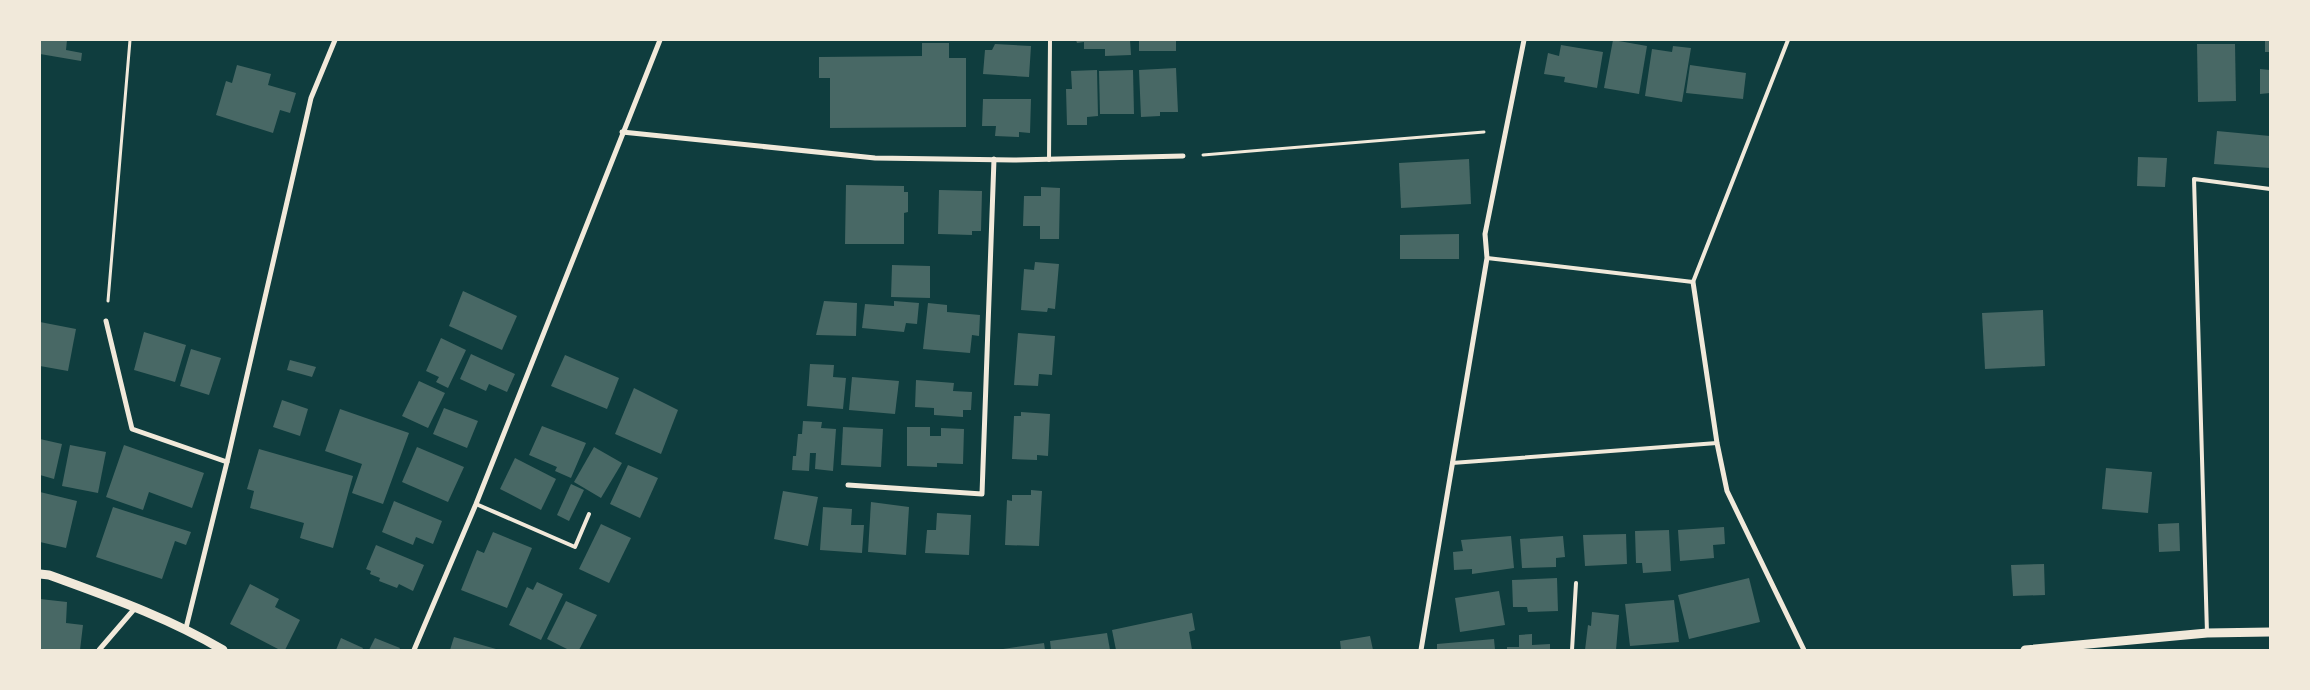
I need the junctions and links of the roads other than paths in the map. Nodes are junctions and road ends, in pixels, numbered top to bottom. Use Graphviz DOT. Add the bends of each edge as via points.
graph roads {
  1 [pos="335,40"];
  2 [pos="660,40"];
  3 [pos="1050,40"];
  4 [pos="1524,40"];
  5 [pos="1788,40"];
  6 [pos="622,132"];
  7 [pos="1183,156"];
  8 [pos="994,160"];
  9 [pos="1050,160"];
  10 [pos="2270,189"];
  11 [pos="1487,258"];
  12 [pos="1693,282"];
  13 [pos="106,321"];
  14 [pos="1717,443"];
  15 [pos="227,462"];
  16 [pos="1452,464"];
  17 [pos="848,485"];
  18 [pos="476,504"];
  19 [pos="589,514"];
  20 [pos="40,574"];
  21 [pos="1576,583"];
  22 [pos="136,606"];
  23 [pos="186,628"];
  24 [pos="2270,632"];
  25 [pos="2207,633"];
  26 [pos="98,650"];
  27 [pos="223,650"];
  28 [pos="414,650"];
  29 [pos="1421,650"];
  30 [pos="1572,650"];
  31 [pos="1804,650"];
  32 [pos="2025,650"];
  33 [pos="2030,650"];
  1 -- 15 [label="street" via="311,98"];
  2 -- 6 [label="street"];
  3 -- 9 [label="lane"];
  4 -- 11 [label="street" via="1485,234"];
  5 -- 12 [label="lane"];
  6 -- 8 [label="street" via="875,158"];
  6 -- 18 [label="street"];
  7 -- 9 [label="street"];
  8 -- 9 [label="street"];
  8 -- 17 [label="street" via="982,494"];
  10 -- 25 [label="lane" via="2194,179"];
  11 -- 12 [label="lane"];
  11 -- 16 [label="street"];
  12 -- 14 [label="street"];
  13 -- 15 [label="street" via="132,429"];
  14 -- 16 [label="lane"];
  14 -- 31 [label="street" via="1727,491"];
  15 -- 23 [label="street"];
  16 -- 29 [label="street"];
  18 -- 19 [label="lane" via="575,548"];
  18 -- 28 [label="street"];
  20 -- 22 [label="street"];
  21 -- 30 [label="lane"];
  22 -- 23 [label="street"];
  22 -- 26 [label="street"];
  23 -- 27 [label="street"];
  24 -- 25 [label="street"];
  25 -- 33 [label="street"];
  32 -- 33 [label="street"];
}
